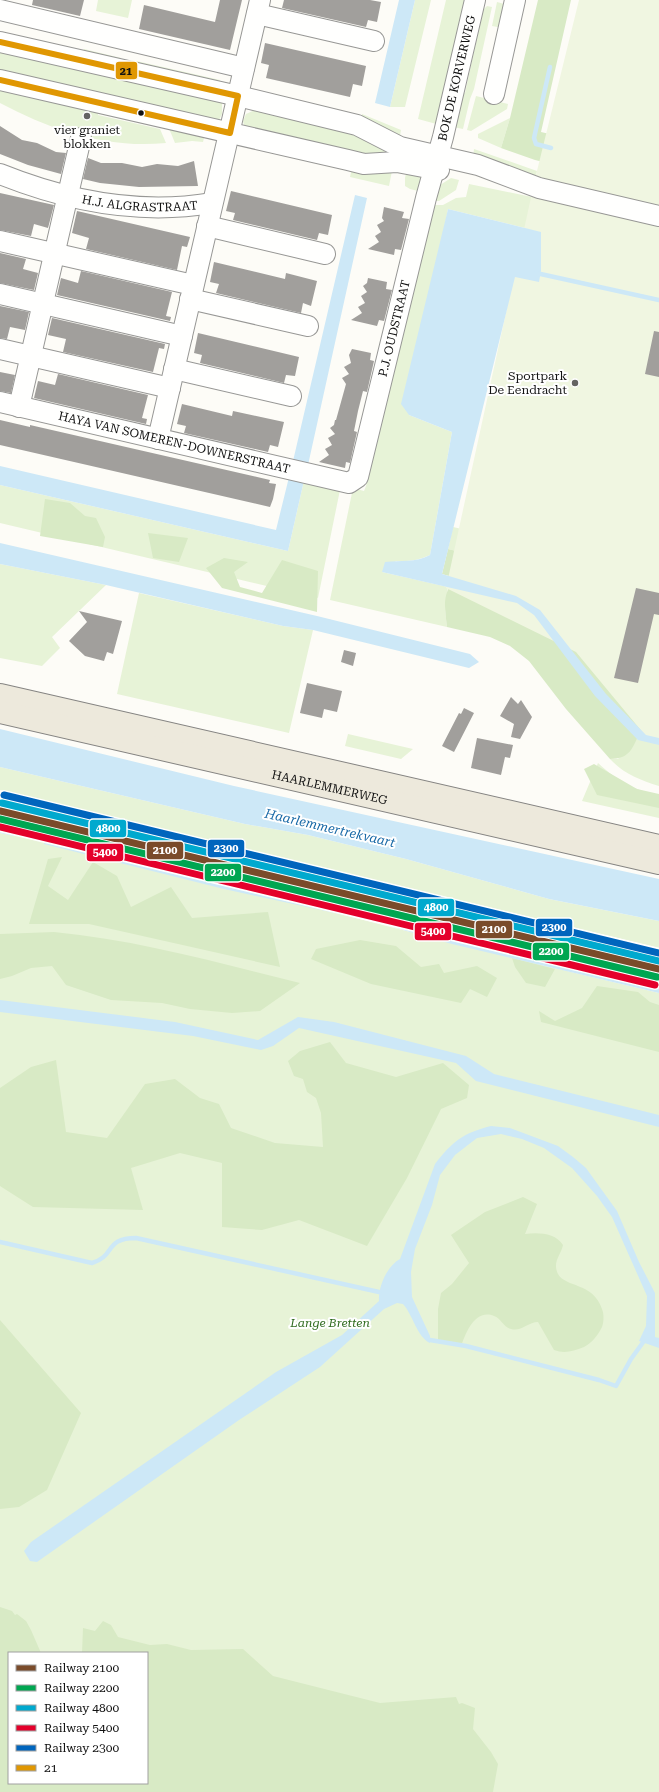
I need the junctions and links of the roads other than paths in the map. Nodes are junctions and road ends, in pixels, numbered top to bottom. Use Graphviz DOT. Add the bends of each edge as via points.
graph roads {
  1 [pos="475,0"];
  2 [pos="515,0"];
  3 [pos="259,7"];
  4 [pos="0,10"];
  5 [pos="374,41"];
  6 [pos="0,42"];
  7 [pos="244,68"];
  8 [pos="0,80"];
  9 [pos="494,94"];
  10 [pos="238,96"];
  11 [pos="230,132"];
  12 [pos="81,138"];
  13 [pos="436,163"];
  14 [pos="0,174"];
  15 [pos="67,197"];
  16 [pos="212,203"];
  17 [pos="659,216"];
  18 [pos="207,226"];
  19 [pos="0,241"];
  20 [pos="54,254"];
  21 [pos="325,254"];
  22 [pos="191,292"];
  23 [pos="0,294"];
  24 [pos="48,306"];
  25 [pos="308,326"];
  26 [pos="182,336"];
  27 [pos="0,349"];
  28 [pos="36,357"];
  29 [pos="174,369"];
  30 [pos="170,388"];
  31 [pos="291,396"];
  32 [pos="0,402"];
  33 [pos="20,407"];
  34 [pos="158,439"];
  35 [pos="348,483"];
  36 [pos="0,695"];
  37 [pos="0,712"];
  38 [pos="659,846"];
  39 [pos="659,863"];
  1 -- 13 [label="street, BOK DE KORVERWEG"];
  2 -- 9 [label="street"];
  3 -- 5 [label="street"];
  3 -- 7 [label="street, H.J. ALGRASTRAAT"];
  4 -- 7 [label="street"];
  6 -- 10 [label="street"];
  7 -- 10 [label="street, H.J. ALGRASTRAAT"];
  8 -- 11 [label="street"];
  10 -- 11 [label="street, H.J. ALGRASTRAAT"];
  10 -- 13 [label="street" via="357,125"];
  11 -- 13 [label="street" via="364,164"];
  11 -- 16 [label="street, H.J. ALGRASTRAAT"];
  12 -- 15 [label="street"];
  13 -- 17 [label="street" via="478,166 539,188"];
  13 -- 35 [label="street, P.J. OUDSTRAAT" via="358,477"];
  14 -- 15 [label="street, H.J. ALGRASTRAAT"];
  15 -- 16 [label="street, H.J. ALGRASTRAAT" via="106,204 154,207"];
  15 -- 20 [label="street"];
  16 -- 18 [label="street, H.J. ALGRASTRAAT"];
  18 -- 21 [label="street, H.J. ALGRASTRAAT"];
  18 -- 22 [label="street, H.J. ALGRASTRAAT"];
  19 -- 20 [label="street"];
  20 -- 22 [label="street"];
  20 -- 24 [label="street"];
  22 -- 25 [label="street"];
  22 -- 26 [label="street, H.J. ALGRASTRAAT"];
  23 -- 24 [label="street"];
  24 -- 26 [label="street"];
  24 -- 28 [label="street"];
  26 -- 29 [label="street, H.J. ALGRASTRAAT"];
  27 -- 28 [label="street"];
  28 -- 30 [label="street"];
  28 -- 33 [label="street"];
  29 -- 30 [label="street, H.J. ALGRASTRAAT"];
  29 -- 31 [label="street"];
  30 -- 34 [label="street, H.J. ALGRASTRAAT"];
  32 -- 33 [label="street, HAYA VAN SOMEREN-DOWNERSTRAAT"];
  33 -- 34 [label="street, HAYA VAN SOMEREN-DOWNERSTRAAT"];
  34 -- 35 [label="street, HAYA VAN SOMEREN-DOWNERSTRAAT"];
  36 -- 38 [label="main road, HAARLEMMERWEG"];
  37 -- 39 [label="main road, HAARLEMMERWEG"];
}
